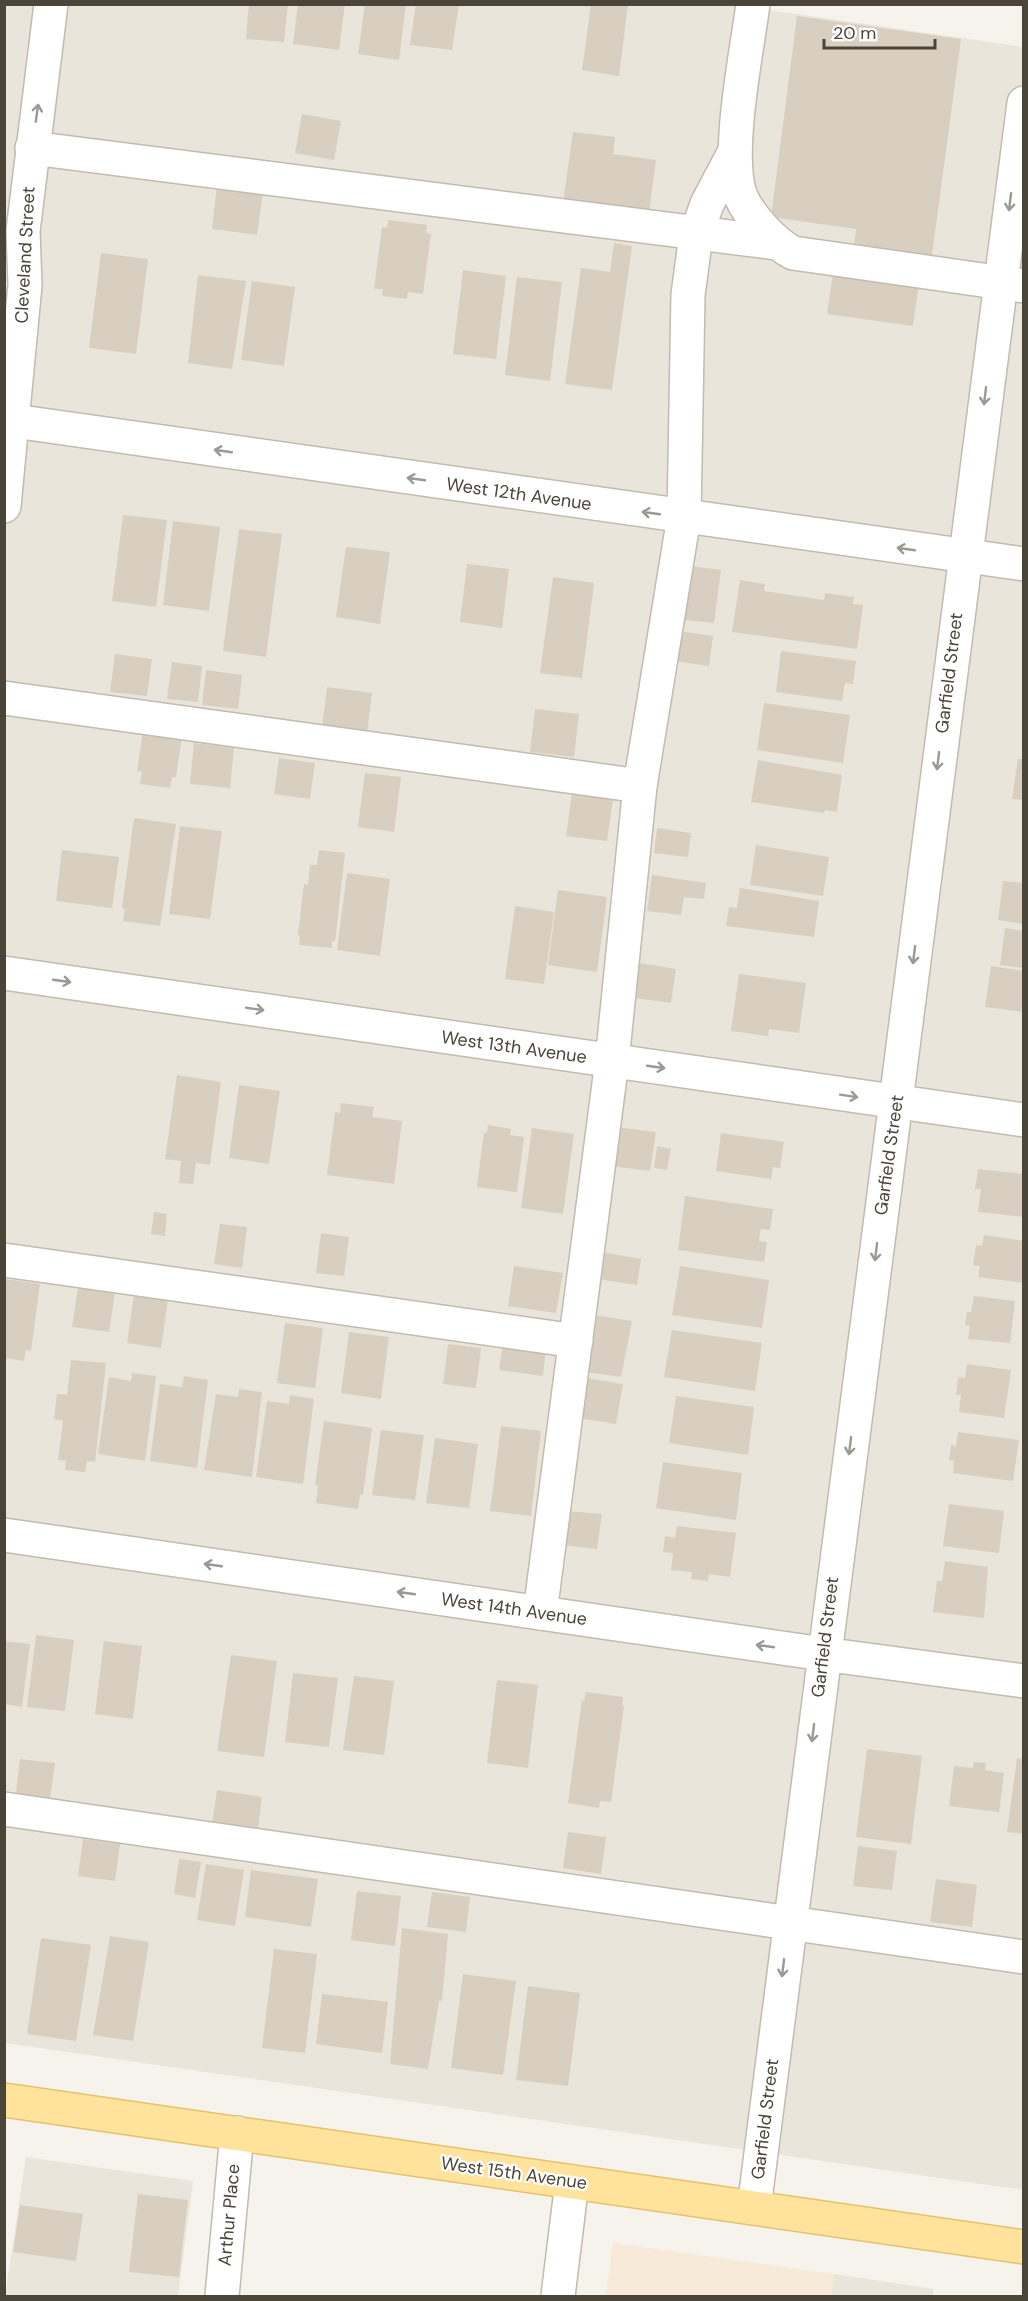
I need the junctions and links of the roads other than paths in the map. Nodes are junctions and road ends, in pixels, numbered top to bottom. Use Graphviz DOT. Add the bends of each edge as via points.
graph roads {
  1 [pos="51,4"];
  2 [pos="753,4"];
  3 [pos="1023,103"];
  4 [pos="32,148"];
  5 [pos="734,153"];
  6 [pos="696,236"];
  7 [pos="776,243"];
  8 [pos="15,283"];
  9 [pos="1012,285"];
  10 [pos="12,368"];
  11 [pos="14,421"];
  12 [pos="4,506"];
  13 [pos="684,517"];
  14 [pos="964,557"];
  15 [pos="1023,564"];
  16 [pos="4,698"];
  17 [pos="640,786"];
  18 [pos="4,973"];
  19 [pos="612,1061"];
  20 [pos="896,1103"];
  21 [pos="1023,1120"];
  22 [pos="4,1260"];
  23 [pos="576,1341"];
  24 [pos="4,1535"];
  25 [pos="540,1613"];
  26 [pos="823,1654"];
  27 [pos="1023,1680"];
  28 [pos="4,1809"];
  29 [pos="789,1925"];
  30 [pos="1023,1957"];
  31 [pos="4,2100"];
  32 [pos="237,2133"];
  33 [pos="572,2182"];
  34 [pos="754,2208"];
  35 [pos="1023,2247"];
  36 [pos="222,2296"];
  37 [pos="558,2296"];
  4 -- 1 [label="street, Cleveland Street, one-way"];
  2 -- 5 [label="street"];
  3 -- 9 [label="street, Garfield Street, one-way"];
  4 -- 6 [label="street"];
  4 -- 8 [label="street, Cleveland Street"];
  5 -- 6 [label="street" via="707,204"];
  5 -- 7 [label="street" via="742,198"];
  6 -- 7 [label="street"];
  6 -- 13 [label="street" via="688,295"];
  7 -- 9 [label="street" via="794,254"];
  8 -- 10 [label="street, Cleveland Street"];
  9 -- 14 [label="street, Garfield Street, one-way"];
  10 -- 11 [label="street, Cleveland Street"];
  11 -- 12 [label="street, Cleveland Street"];
  13 -- 11 [label="street, West 12th Avenue, one-way"];
  14 -- 13 [label="street, West 12th Avenue, one-way"];
  13 -- 17 [label="street"];
  14 -- 15 [label="street, West 12th Avenue"];
  14 -- 20 [label="street, Garfield Street, one-way"];
  16 -- 17 [label="street"];
  17 -- 19 [label="street"];
  18 -- 19 [label="street, West 13th Avenue, one-way"];
  19 -- 20 [label="street, West 13th Avenue, one-way"];
  19 -- 23 [label="street"];
  20 -- 21 [label="street, West 13th Avenue"];
  20 -- 26 [label="street, Garfield Street, one-way"];
  22 -- 23 [label="street"];
  23 -- 25 [label="street"];
  25 -- 24 [label="street, West 14th Avenue, one-way"];
  26 -- 25 [label="street, West 14th Avenue, one-way"];
  26 -- 27 [label="street, West 14th Avenue"];
  26 -- 29 [label="street, Garfield Street, one-way"];
  28 -- 29 [label="street"];
  29 -- 30 [label="street"];
  29 -- 34 [label="street, Garfield Street, one-way"];
  31 -- 32 [label="main road, West 15th Avenue"];
  32 -- 33 [label="main road, West 15th Avenue"];
  32 -- 36 [label="street, Arthur Place"];
  33 -- 34 [label="main road, West 15th Avenue"];
  33 -- 37 [label="street"];
  34 -- 35 [label="main road, West 15th Avenue"];
}
